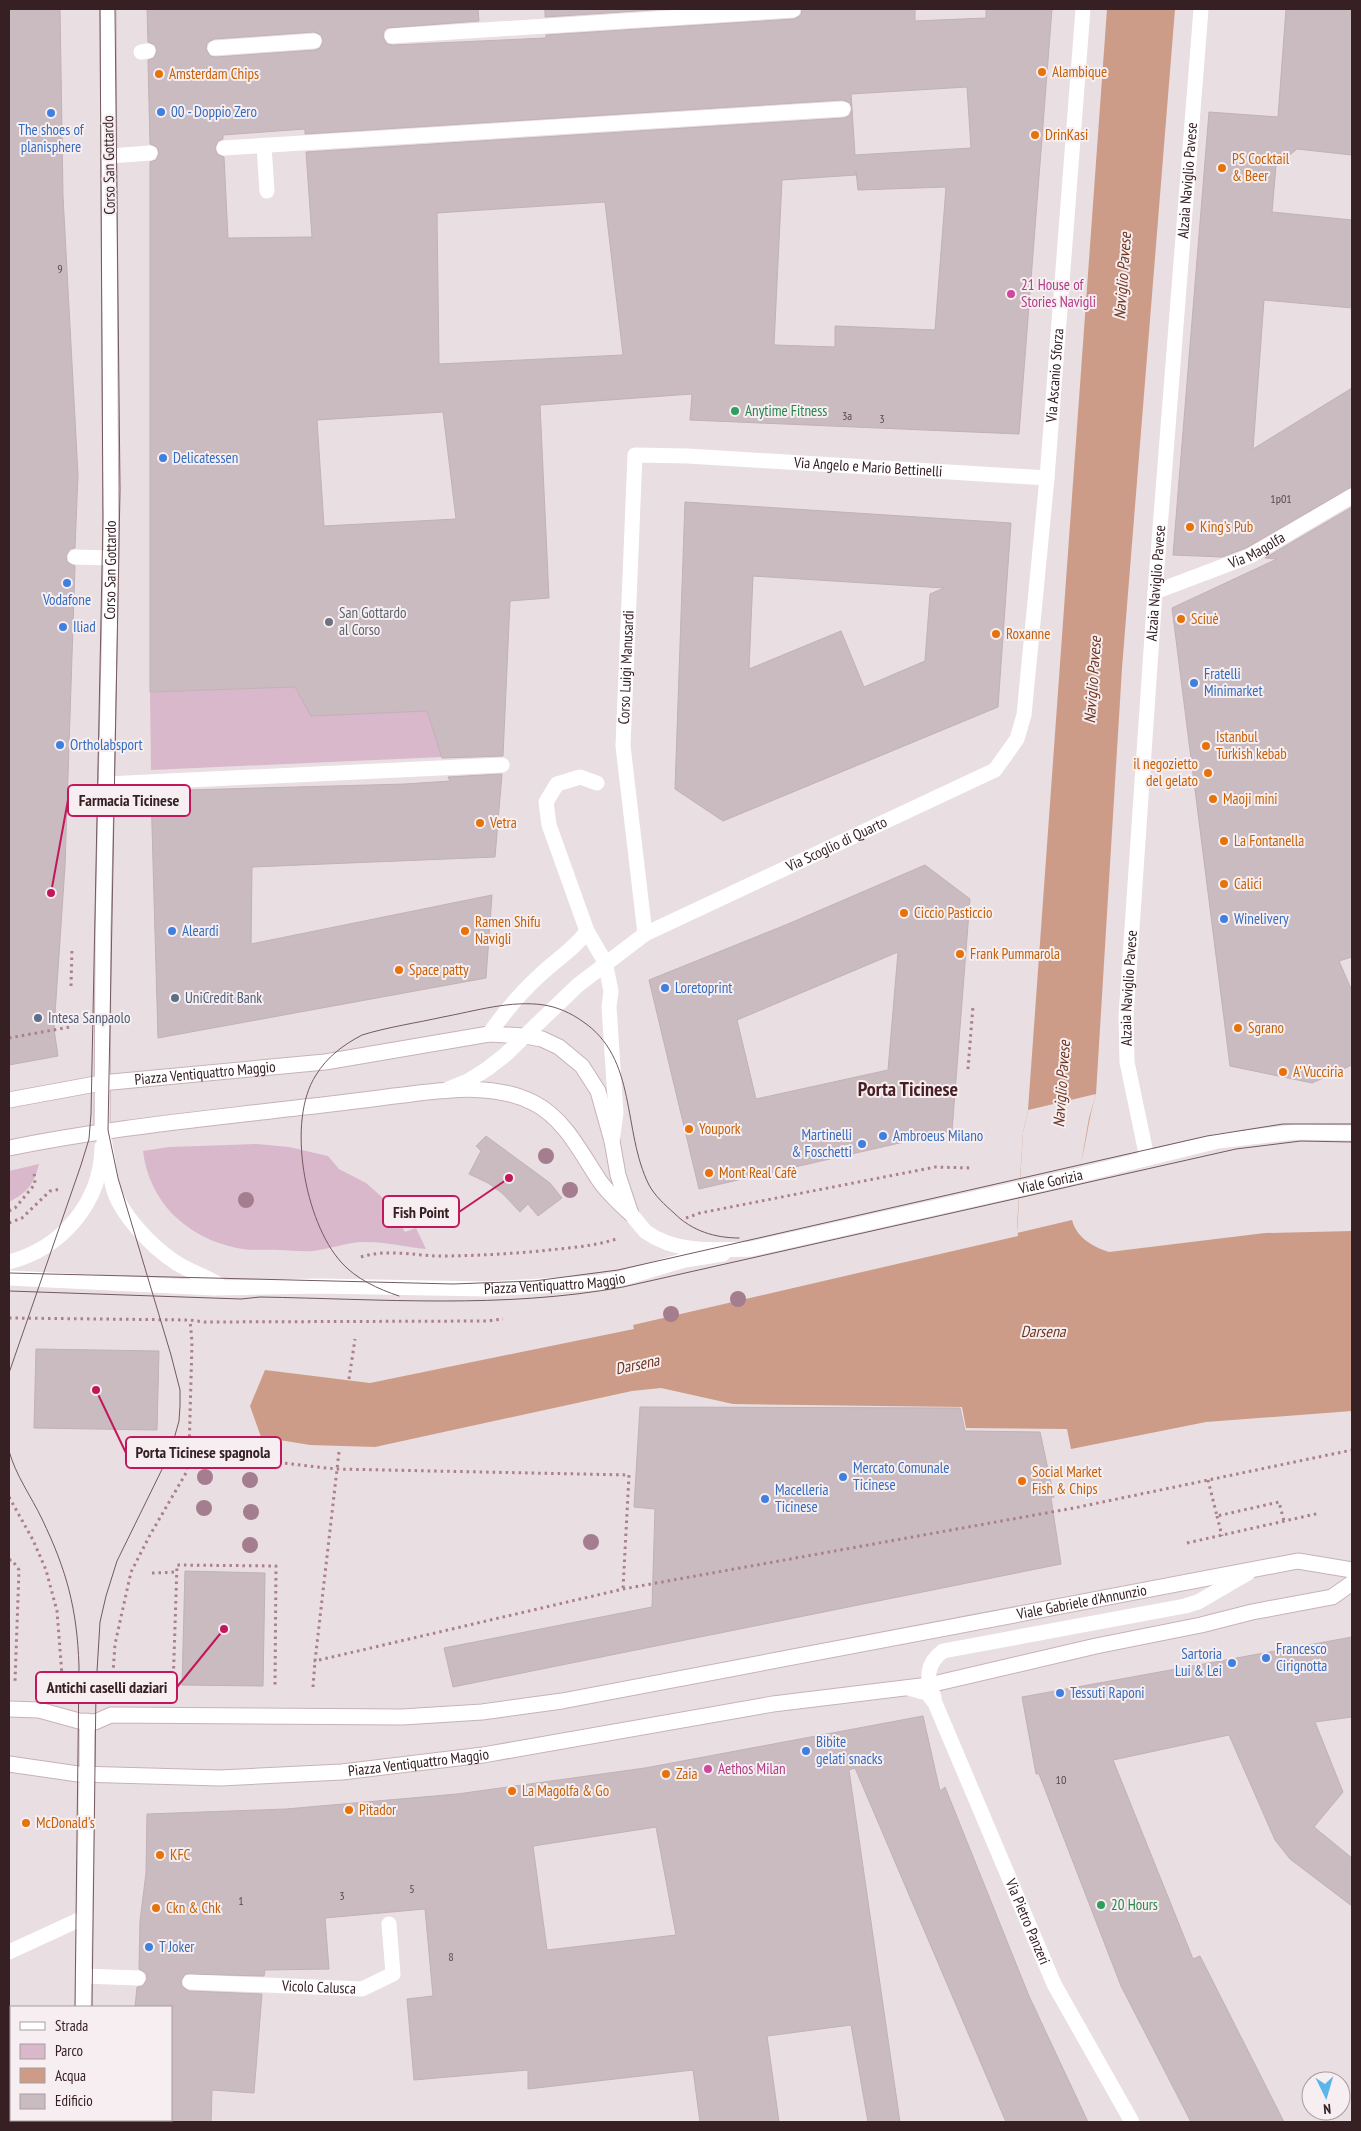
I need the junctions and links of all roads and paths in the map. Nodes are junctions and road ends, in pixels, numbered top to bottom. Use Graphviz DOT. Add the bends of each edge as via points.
graph roads {
  1 [pos="108,9"];
  2 [pos="1083,9"];
  3 [pos="1201,9"];
  4 [pos="793,10"];
  5 [pos="392,36"];
  6 [pos="314,41"];
  7 [pos="215,48"];
  8 [pos="843,109"];
  9 [pos="264,146"];
  10 [pos="224,148"];
  11 [pos="150,154"];
  12 [pos="110,156"];
  13 [pos="267,191"];
  14 [pos="688,456"];
  15 [pos="1047,478"];
  16 [pos="1352,496"];
  17 [pos="75,557"];
  18 [pos="111,558"];
  19 [pos="1155,592"];
  20 [pos="1017,740"];
  21 [pos="502,765"];
  22 [pos="598,783"];
  23 [pos="106,784"];
  24 [pos="587,931"];
  25 [pos="644,934"];
  26 [pos="605,962"];
  27 [pos="973,1006"];
  28 [pos="70,1027"];
  29 [pos="489,1034"];
  30 [pos="525,1036"];
  31 [pos="9,1038"];
  32 [pos="968,1070"];
  33 [pos="101,1083"];
  34 [pos="445,1090"];
  35 [pos="9,1100"];
  36 [pos="102,1131"];
  37 [pos="1352,1132"];
  38 [pos="612,1141"];
  39 [pos="9,1148"];
  40 [pos="1147,1158"];
  41 [pos="34,1169"];
  42 [pos="979,1169"];
  43 [pos="50,1191"];
  44 [pos="9,1211"];
  45 [pos="700,1213"];
  46 [pos="631,1214"];
  47 [pos="9,1223"];
  48 [pos="609,1241"];
  49 [pos="751,1249"];
  50 [pos="354,1260"];
  51 [pos="9,1262"];
  52 [pos="9,1278"];
  53 [pos="222,1287"];
  54 [pos="9,1318"];
  55 [pos="190,1320"];
  56 [pos="357,1321"];
  57 [pos="355,1339"];
  58 [pos="349,1379"];
  59 [pos="1352,1450"];
  60 [pos="339,1452"];
  61 [pos="201,1454"];
  62 [pos="336,1469"];
  63 [pos="1208,1480"];
  64 [pos="9,1497"];
  65 [pos="1320,1513"];
  66 [pos="1216,1516"];
  67 [pos="1284,1521"];
  68 [pos="1222,1536"];
  69 [pos="1187,1543"];
  70 [pos="9,1560"];
  71 [pos="1268,1567"];
  72 [pos="1352,1570"];
  73 [pos="177,1572"];
  74 [pos="152,1573"];
  75 [pos="1352,1583"];
  76 [pos="624,1589"];
  77 [pos="315,1661"];
  78 [pos="15,1684"];
  79 [pos="929,1685"];
  80 [pos="901,1689"];
  81 [pos="173,1691"];
  82 [pos="275,1693"];
  83 [pos="312,1694"];
  84 [pos="9,1709"];
  85 [pos="941,1714"];
  86 [pos="88,1721"];
  87 [pos="9,1764"];
  88 [pos="87,1774"];
  89 [pos="85,1917"];
  90 [pos="389,1924"];
  91 [pos="9,1952"];
  92 [pos="83,1976"];
  93 [pos="138,1978"];
  94 [pos="190,1982"];
  95 [pos="83,2006"];
  96 [pos="1132,2122"];
  1 -- 12 [label="street, Corso San Gottardo"];
  2 -- 15 [label="street, Via Ascanio Sforza"];
  3 -- 19 [label="street, Alzaia Naviglio Pavese"];
  4 -- 5 [label="street"];
  6 -- 7 [label="street"];
  8 -- 9 [label="street"];
  9 -- 10 [label="street"];
  9 -- 13 [label="street"];
  11 -- 12 [label="street"];
  12 -- 18 [label="street, Corso San Gottardo"];
  14 -- 15 [label="street, Via Angelo e Mario Bettinelli"];
  14 -- 25 [label="street, Corso Luigi Manusardi" via="635,455 623,746"];
  15 -- 20 [label="street, Via Ascanio Sforza" via="1024,715"];
  16 -- 19 [label="street, Via Magolfa" via="1250,556"];
  17 -- 18 [label="street"];
  18 -- 23 [label="street, Corso San Gottardo"];
  19 -- 40 [label="street, Alzaia Naviglio Pavese" via="1126,1016 1127,1062"];
  20 -- 25 [label="street, Via Scoglio di Quarto" via="995,770"];
  21 -- 23 [label="street"];
  22 -- 24 [label="street" via="580,777 557,784 546,802 549,825"];
  23 -- 33 [label="street, Corso San Gottardo"];
  24 -- 26 [label="street"];
  24 -- 29 [label="street" via="579,942 523,991"];
  25 -- 26 [label="street, Piazza Ventiquattro Maggio"];
  26 -- 30 [label="street, Piazza Ventiquattro Maggio"];
  26 -- 38 [label="street, Piazza Ventiquattro Maggio" via="611,991 609,1007 616,1113"];
  27 -- 32 [label="path"];
  28 -- 31 [label="path"];
  29 -- 30 [label="street, Piazza Ventiquattro Maggio"];
  29 -- 33 [label="street, Piazza Ventiquattro Maggio" via="325,1062"];
  30 -- 34 [label="street, Piazza Ventiquattro Maggio" via="487,1069"];
  30 -- 38 [label="street, Piazza Ventiquattro Maggio" via="559,1047 582,1066 598,1091"];
  33 -- 35 [label="street, Piazza Ventiquattro Maggio"];
  33 -- 36 [label="street, Corso San Gottardo"];
  34 -- 36 [label="street, Piazza Ventiquattro Maggio"];
  34 -- 46 [label="street, Piazza Ventiquattro Maggio" via="501,1091 537,1104 573,1140 600,1182"];
  36 -- 39 [label="street, Piazza Ventiquattro Maggio"];
  36 -- 51 [label="street" via="96,1182 79,1217 46,1246"];
  36 -- 53 [label="street, Piazza Ventiquattro Maggio" via="113,1189 135,1224 157,1250"];
  37 -- 40 [label="street, Viale Gorizia" via="1262,1135 1218,1141"];
  38 -- 46 [label="street, Piazza Ventiquattro Maggio" via="618,1175"];
  40 -- 49 [label="street, Viale Gorizia"];
  41 -- 44 [label="path" via="35,1184"];
  42 -- 45 [label="path" via="935,1167"];
  43 -- 47 [label="path" via="22,1218"];
  46 -- 49 [label="street, Piazza Ventiquattro Maggio" via="646,1232 671,1243 705,1250"];
  48 -- 50 [label="path" via="515,1252 437,1256 369,1254"];
  49 -- 53 [label="street, Piazza Ventiquattro Maggio" via="685,1260 595,1283 469,1289"];
  52 -- 53 [label="street, Piazza Ventiquattro Maggio"];
  54 -- 55 [label="path"];
  55 -- 56 [label="path"];
  55 -- 86 [label="path" via="192,1342 186,1473 131,1572 116,1644 112,1689"];
  57 -- 58 [label="path"];
  59 -- 63 [label="path"];
  60 -- 62 [label="path"];
  61 -- 62 [label="path"];
  62 -- 76 [label="path" via="629,1475"];
  62 -- 77 [label="path"];
  63 -- 66 [label="path"];
  63 -- 76 [label="path" via="1064,1510"];
  64 -- 86 [label="path" via="46,1570 56,1611 62,1687"];
  65 -- 67 [label="path"];
  66 -- 67 [label="path" via="1279,1502"];
  66 -- 68 [label="path"];
  67 -- 68 [label="path"];
  68 -- 69 [label="path"];
  70 -- 78 [label="path" via="19,1570"];
  71 -- 72 [label="street, Viale Gabriele d'Annunzio" via="1298,1561"];
  71 -- 79 [label="street" via="1243,1575 1210,1596 1186,1606 944,1651 930,1666"];
  71 -- 86 [label="street, Viale Gabriele d'Annunzio" via="562,1701 482,1712 402,1717 111,1715 95,1722"];
  73 -- 74 [label="path"];
  73 -- 81 [label="path"];
  73 -- 82 [label="path" via="177,1564 276,1566"];
  75 -- 79 [label="street" via="1332,1597"];
  76 -- 77 [label="path"];
  77 -- 83 [label="path"];
  79 -- 80 [label="street"];
  79 -- 85 [label="street, Via Pietro Panzeri"];
  80 -- 85 [label="street, Via Pietro Panzeri" via="927,1693"];
  80 -- 88 [label="street, Piazza Ventiquattro Maggio" via="754,1706 484,1755 342,1772 220,1778"];
  84 -- 86 [label="street" via="39,1710"];
  85 -- 96 [label="street, Via Pietro Panzeri" via="1054,1984"];
  86 -- 88 [label="street"];
  87 -- 88 [label="street, Piazza Ventiquattro Maggio"];
  88 -- 89 [label="street"];
  89 -- 91 [label="street"];
  89 -- 92 [label="street"];
  90 -- 94 [label="street, Vicolo Calusca" via="393,1974 362,1989"];
  92 -- 93 [label="street"];
  92 -- 95 [label="street"];
}
